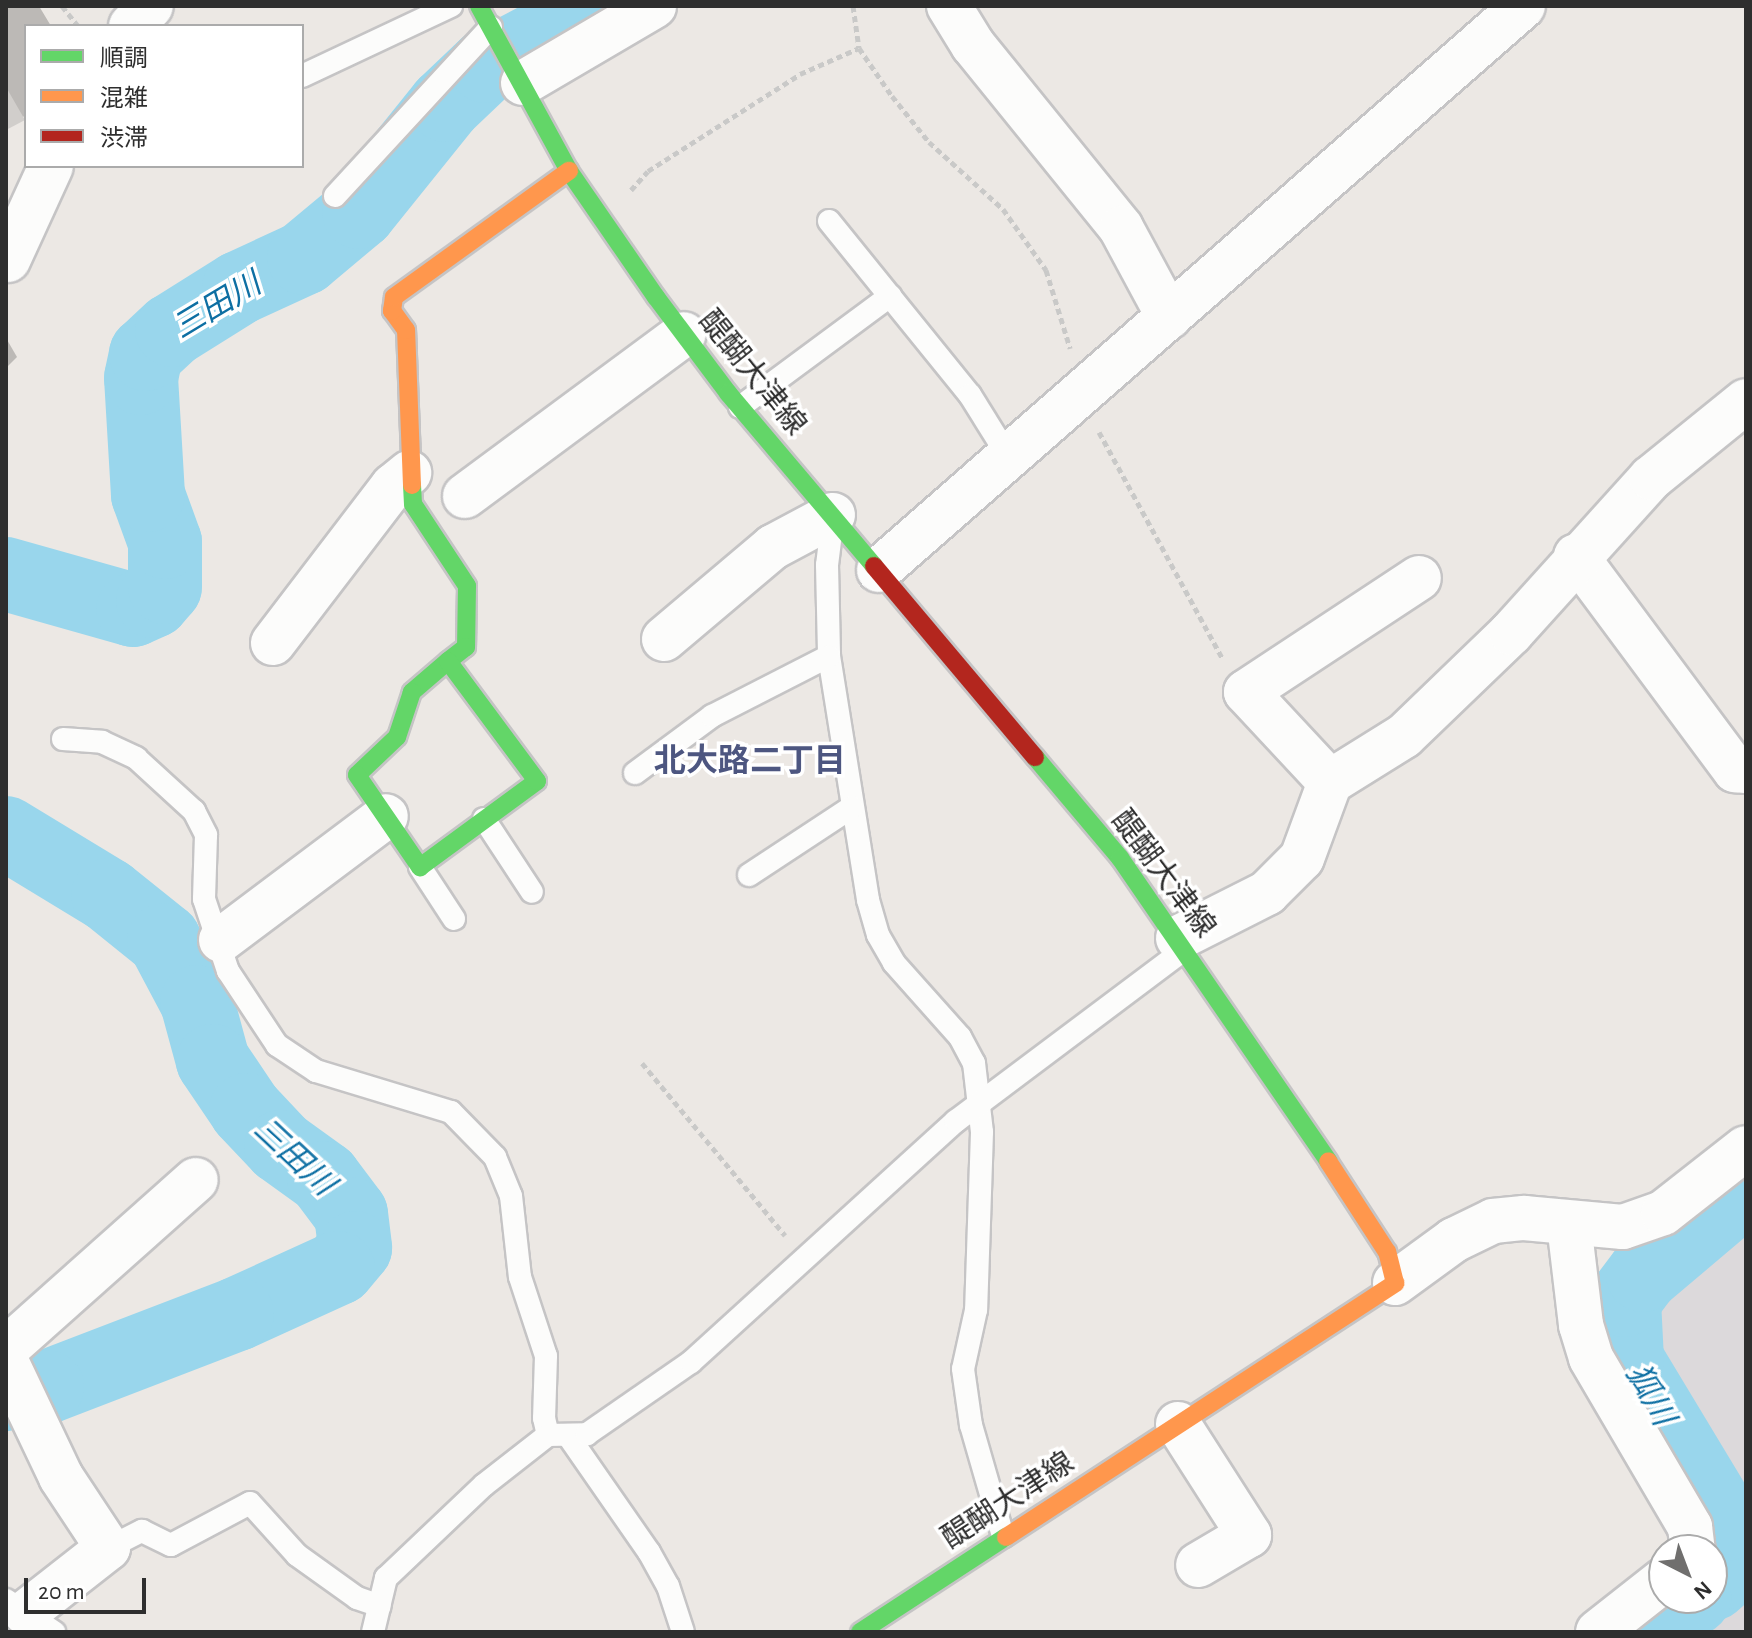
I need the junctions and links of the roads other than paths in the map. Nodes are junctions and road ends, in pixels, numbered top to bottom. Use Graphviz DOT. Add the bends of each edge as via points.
graph roads {
  1 [pos="151,6"];
  2 [pos="451,6"];
  3 [pos="479,6"];
  4 [pos="654,6"];
  5 [pos="949,6"];
  6 [pos="1523,6"];
  7 [pos="133,24"];
  8 [pos="494,32"];
  9 [pos="304,75"];
  10 [pos="519,76"];
  11 [pos="50,168"];
  12 [pos="569,171"];
  13 [pos="335,196"];
  14 [pos="829,221"];
  15 [pos="8,260"];
  16 [pos="890,296"];
  17 [pos="1169,317"];
  18 [pos="684,334"];
  19 [pos="1746,401"];
  20 [pos="740,407"];
  21 [pos="1008,456"];
  22 [pos="409,473"];
  23 [pos="465,496"];
  24 [pos="833,515"];
  25 [pos="1576,556"];
  26 [pos="879,570"];
  27 [pos="1419,578"];
  28 [pos="664,639"];
  29 [pos="273,643"];
  30 [pos="829,656"];
  31 [pos="448,661"];
  32 [pos="63,739"];
  33 [pos="1746,771"];
  34 [pos="635,773"];
  35 [pos="1330,782"];
  36 [pos="852,807"];
  37 [pos="386,816"];
  38 [pos="484,819"];
  39 [pos="420,867"];
  40 [pos="749,875"];
  41 [pos="532,892"];
  42 [pos="454,919"];
  43 [pos="221,940"];
  44 [pos="1181,944"];
  45 [pos="979,1108"];
  46 [pos="1746,1148"];
  47 [pos="196,1180"];
  48 [pos="1569,1224"];
  49 [pos="1395,1283"];
  50 [pos="8,1361"];
  51 [pos="1178,1424"];
  52 [pos="559,1436"];
  53 [pos="1691,1534"];
  54 [pos="1003,1536"];
  55 [pos="108,1548"];
  56 [pos="1198,1565"];
  57 [pos="1648,1593"];
  58 [pos="380,1606"];
  59 [pos="29,1615"];
  60 [pos="373,1632"];
  61 [pos="683,1632"];
  62 [pos="860,1632"];
  63 [pos="1598,1632"];
  1 -- 7 [label="street"];
  2 -- 9 [label="lane"];
  3 -- 8 [label="main road, 醍醐大津線"];
  4 -- 10 [label="street"];
  5 -- 17 [label="street" via="973,45 1121,228"];
  6 -- 17 [label="street"];
  8 -- 10 [label="main road, 醍醐大津線"];
  8 -- 13 [label="lane"];
  10 -- 12 [label="main road, 醍醐大津線"];
  11 -- 15 [label="street"];
  12 -- 18 [label="main road, 醍醐大津線"];
  12 -- 22 [label="main road" via="394,297 392,311 406,330"];
  14 -- 16 [label="lane"];
  16 -- 20 [label="lane"];
  16 -- 21 [label="lane" via="970,395"];
  17 -- 21 [label="street"];
  18 -- 20 [label="main road, 醍醐大津線"];
  18 -- 23 [label="street" via="498,456"];
  19 -- 25 [label="street" via="1651,478"];
  20 -- 24 [label="main road, 醍醐大津線"];
  21 -- 26 [label="street"];
  22 -- 29 [label="street" via="393,486"];
  22 -- 31 [label="main road" via="413,504 467,586 466,647"];
  24 -- 26 [label="main road, 醍醐大津線"];
  24 -- 28 [label="street" via="773,547"];
  24 -- 30 [label="lane" via="827,565"];
  25 -- 33 [label="street" via="1735,770"];
  25 -- 35 [label="street" via="1511,633 1404,736"];
  26 -- 44 [label="main road, 醍醐大津線" via="1120,858"];
  27 -- 35 [label="street" via="1246,692"];
  30 -- 34 [label="lane" via="712,716"];
  30 -- 36 [label="lane"];
  31 -- 37 [label="main road" via="412,692 397,737 357,775"];
  31 -- 38 [label="main road" via="537,781"];
  32 -- 43 [label="lane" via="102,742 136,758 194,811 206,835 204,899"];
  35 -- 44 [label="street" via="1302,858 1267,893"];
  36 -- 40 [label="lane"];
  36 -- 45 [label="lane" via="878,935 894,963 960,1037 974,1063"];
  37 -- 39 [label="main road"];
  37 -- 43 [label="street"];
  38 -- 39 [label="main road"];
  38 -- 41 [label="lane"];
  39 -- 42 [label="lane"];
  43 -- 52 [label="lane" via="234,982 277,1045 316,1071 451,1112 495,1157 511,1196 520,1277 546,1356 544,1418"];
  44 -- 45 [label="lane"];
  44 -- 49 [label="main road, 醍醐大津線" via="1371,1224 1387,1252"];
  45 -- 52 [label="lane" via="956,1121 691,1362 587,1434"];
  45 -- 54 [label="lane" via="976,1310 963,1369 971,1425"];
  46 -- 48 [label="street" via="1663,1213 1623,1227"];
  47 -- 50 [label="street"];
  48 -- 49 [label="street" via="1524,1218 1493,1221 1454,1240"];
  48 -- 53 [label="street" via="1581,1325 1591,1358"];
  49 -- 51 [label="main road, 醍醐大津線"];
  50 -- 55 [label="street" via="61,1477"];
  51 -- 54 [label="main road, 醍醐大津線"];
  51 -- 56 [label="street" via="1249,1535"];
  52 -- 58 [label="lane" via="484,1485 386,1578"];
  52 -- 61 [label="lane" via="649,1552 668,1586"];
  54 -- 62 [label="main road, 醍醐大津線"];
  55 -- 58 [label="lane" via="142,1531 171,1545 250,1503 297,1555 357,1598"];
  55 -- 59 [label="street"];
  57 -- 63 [label="street"];
  58 -- 60 [label="lane"];
}
